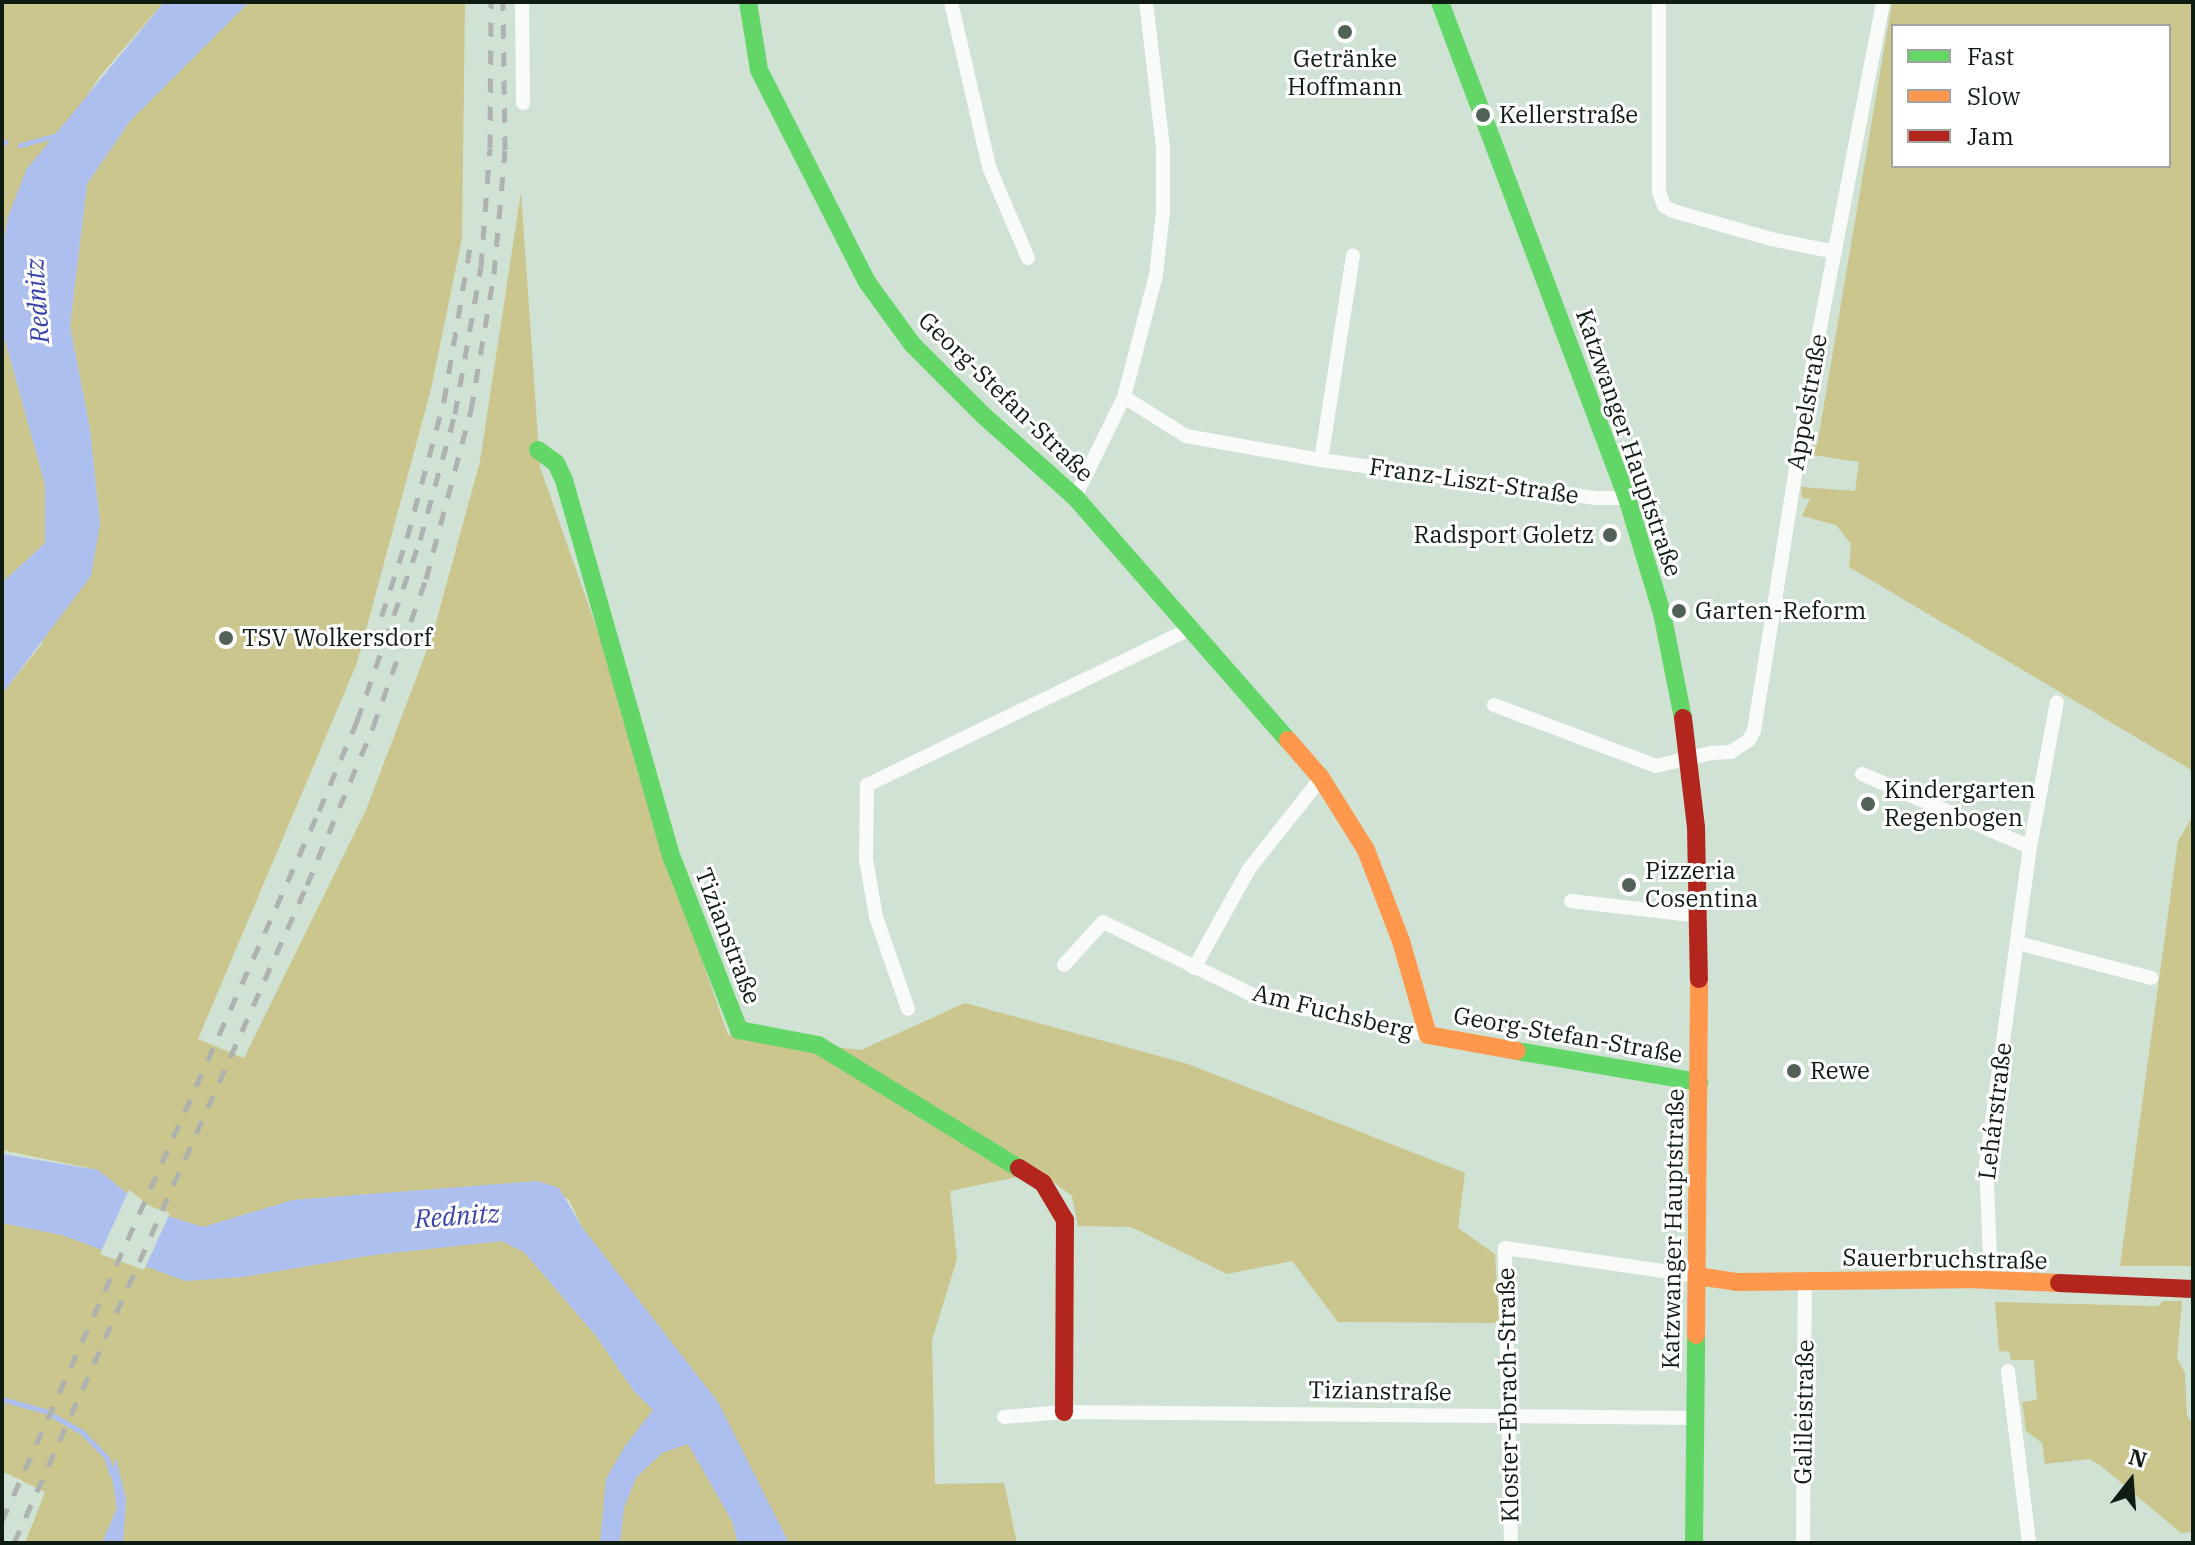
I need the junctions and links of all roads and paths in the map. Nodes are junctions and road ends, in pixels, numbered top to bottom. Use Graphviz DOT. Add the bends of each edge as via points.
graph roads {
  1 [pos="522,2"];
  2 [pos="748,2"];
  3 [pos="951,2"];
  4 [pos="1146,2"];
  5 [pos="1440,2"];
  6 [pos="1659,2"];
  7 [pos="1883,2"];
  8 [pos="523,103"];
  9 [pos="1835,252"];
  10 [pos="1353,255"];
  11 [pos="1028,258"];
  12 [pos="1124,397"];
  13 [pos="538,450"];
  14 [pos="1321,460"];
  15 [pos="1075,497"];
  16 [pos="1627,498"];
  17 [pos="1190,629"];
  18 [pos="2057,702"];
  19 [pos="1494,705"];
  20 [pos="1690,760"];
  21 [pos="1862,774"];
  22 [pos="1321,778"];
  23 [pos="2030,847"];
  24 [pos="1571,901"];
  25 [pos="1700,916"];
  26 [pos="2018,943"];
  27 [pos="1064,965"];
  28 [pos="1194,968"];
  29 [pos="2151,978"];
  30 [pos="908,1009"];
  31 [pos="1428,1035"];
  32 [pos="1699,1082"];
  33 [pos="1697,1276"];
  34 [pos="1805,1281"];
  35 [pos="1991,1281"];
  36 [pos="2193,1289"];
  37 [pos="2008,1371"];
  38 [pos="1064,1412"];
  39 [pos="1511,1416"];
  40 [pos="1004,1417"];
  41 [pos="1695,1418"];
  42 [pos="1511,1543"];
  43 [pos="1694,1543"];
  44 [pos="1803,1543"];
  45 [pos="2029,1543"];
  1 -- 8 [label="street"];
  2 -- 15 [label="street, Georg-Stefan-Straße" via="759,70 867,282 912,344"];
  3 -- 11 [label="street" via="989,167"];
  4 -- 12 [label="street" via="1163,148 1163,212 1156,275"];
  5 -- 16 [label="street, Katzwanger Hauptstraße"];
  6 -- 9 [label="street" via="1659,192 1664,206 1771,239"];
  7 -- 9 [label="street, Appelstraße"];
  9 -- 20 [label="street, Appelstraße" via="1754,731 1731,752"];
  10 -- 14 [label="street"];
  12 -- 14 [label="street, Franz-Liszt-Straße" via="1186,436"];
  12 -- 15 [label="street"];
  13 -- 38 [label="street, Tizianstraße" via="556,463 564,480 672,858 739,1030 818,1045 1043,1183 1065,1220"];
  14 -- 16 [label="street, Franz-Liszt-Straße" via="1594,498"];
  15 -- 17 [label="street, Georg-Stefan-Straße"];
  16 -- 20 [label="street, Katzwanger Hauptstraße" via="1668,638"];
  17 -- 22 [label="street, Georg-Stefan-Straße"];
  17 -- 30 [label="street" via="867,785 866,859 876,917"];
  18 -- 23 [label="street, Lehárstraße"];
  19 -- 20 [label="street, Appelstraße" via="1656,766"];
  20 -- 25 [label="street, Katzwanger Hauptstraße"];
  21 -- 23 [label="street"];
  22 -- 28 [label="street" via="1249,869"];
  22 -- 31 [label="street, Georg-Stefan-Straße" via="1366,850 1401,941"];
  23 -- 26 [label="street, Lehárstraße"];
  24 -- 25 [label="street"];
  25 -- 32 [label="street, Katzwanger Hauptstraße"];
  26 -- 29 [label="street"];
  26 -- 35 [label="street, Lehárstraße" via="1986,1172"];
  27 -- 28 [label="street, Am Fuchsberg" via="1103,922"];
  28 -- 31 [label="street, Am Fuchsberg" via="1261,999"];
  31 -- 32 [label="street, Georg-Stefan-Straße"];
  32 -- 33 [label="street, Katzwanger Hauptstraße"];
  33 -- 34 [label="street, Sauerbruchstraße" via="1737,1282"];
  33 -- 39 [label="street, Kloster-Ebrach-Straße" via="1505,1248"];
  33 -- 41 [label="street, Katzwanger Hauptstraße"];
  34 -- 35 [label="street, Sauerbruchstraße"];
  34 -- 44 [label="street, Galileistraße"];
  35 -- 36 [label="street, Sauerbruchstraße"];
  37 -- 45 [label="street"];
  38 -- 39 [label="street, Tizianstraße"];
  38 -- 40 [label="street, Tizianstraße"];
  39 -- 41 [label="street, Tizianstraße"];
  39 -- 42 [label="street, Kloster-Ebrach-Straße"];
  41 -- 43 [label="street, Katzwanger Hauptstraße"];
}
